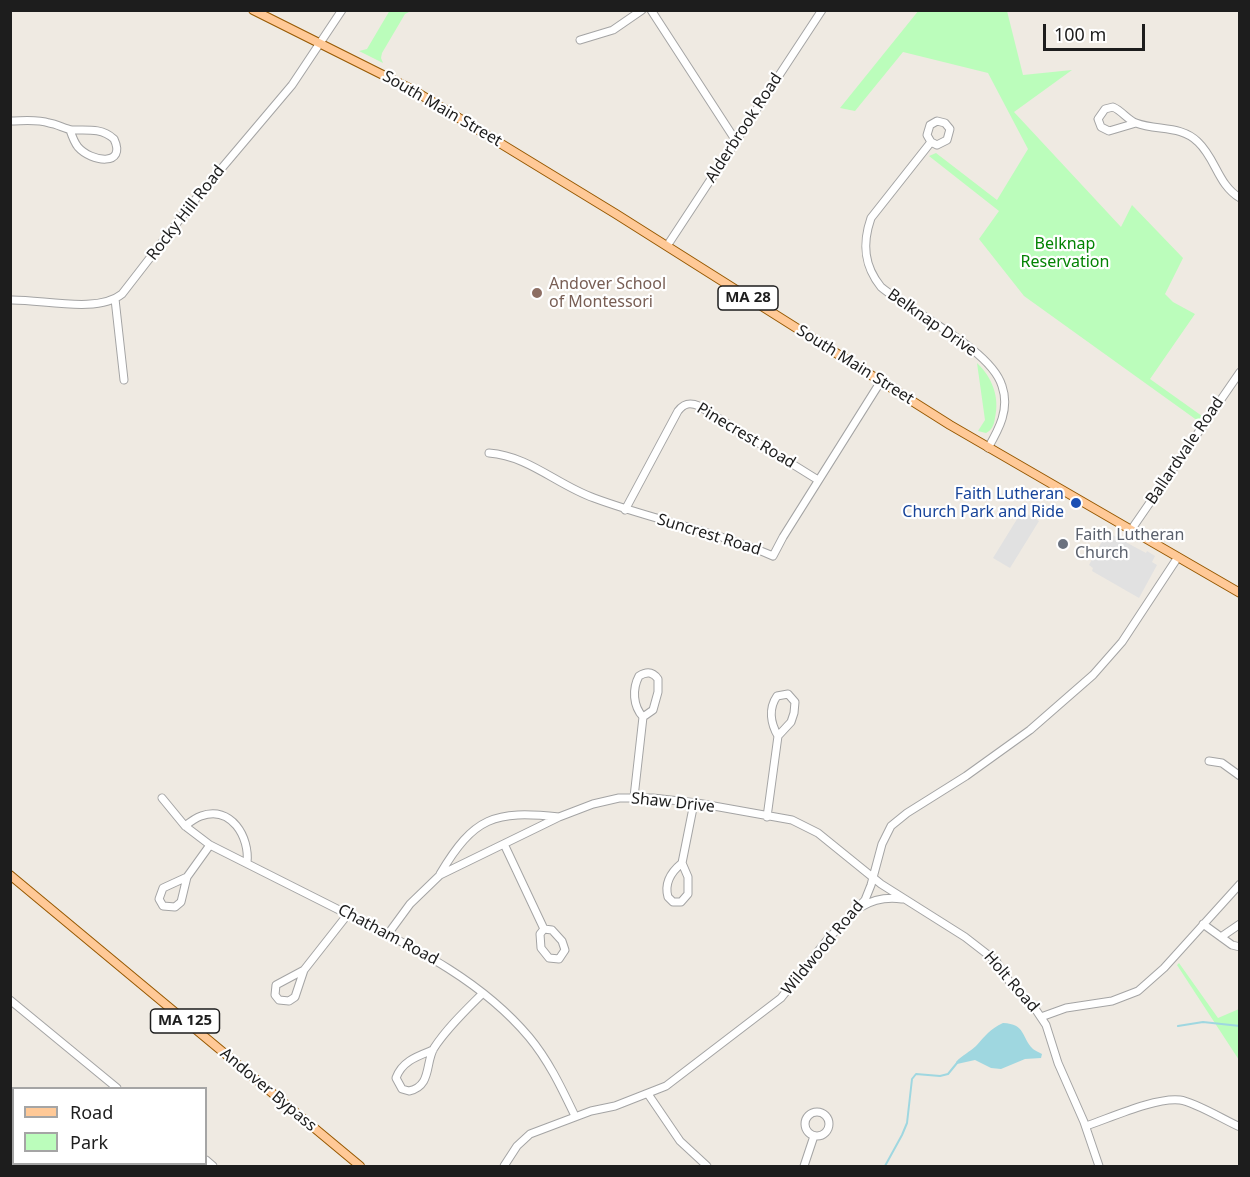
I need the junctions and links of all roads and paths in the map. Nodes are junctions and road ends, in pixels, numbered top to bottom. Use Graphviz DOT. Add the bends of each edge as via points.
graph roads {
  1 [pos="253,10"];
  2 [pos="342,10"];
  3 [pos="642,10"];
  4 [pos="651,10"];
  5 [pos="822,10"];
  6 [pos="580,40"];
  7 [pos="321,43"];
  8 [pos="10,121"];
  9 [pos="1136,123"];
  10 [pos="70,130"];
  11 [pos="736,141"];
  12 [pos="931,142"];
  13 [pos="1239,198"];
  14 [pos="667,246"];
  15 [pos="116,299"];
  16 [pos="10,300"];
  17 [pos="1239,372"];
  18 [pos="124,380"];
  19 [pos="880,381"];
  20 [pos="988,448"];
  21 [pos="489,453"];
  22 [pos="818,480"];
  23 [pos="625,510"];
  24 [pos="1131,530"];
  25 [pos="1178,558"];
  26 [pos="1239,593"];
  27 [pos="643,717"];
  28 [pos="778,736"];
  29 [pos="1209,761"];
  30 [pos="1239,776"];
  31 [pos="634,797"];
  32 [pos="162,798"];
  33 [pos="694,803"];
  34 [pos="559,817"];
  35 [pos="767,817"];
  36 [pos="185,826"];
  37 [pos="504,844"];
  38 [pos="210,845"];
  39 [pos="247,863"];
  40 [pos="682,863"];
  41 [pos="440,874"];
  42 [pos="10,875"];
  43 [pos="187,878"];
  44 [pos="873,878"];
  45 [pos="1239,884"];
  46 [pos="906,900"];
  47 [pos="859,908"];
  48 [pos="348,914"];
  49 [pos="1203,924"];
  50 [pos="1239,924"];
  51 [pos="544,929"];
  52 [pos="388,934"];
  53 [pos="1221,937"];
  54 [pos="1239,947"];
  55 [pos="304,970"];
  56 [pos="482,994"];
  57 [pos="10,1000"];
  58 [pos="1041,1017"];
  59 [pos="433,1050"];
  60 [pos="115,1087"];
  61 [pos="648,1094"];
  62 [pos="575,1116"];
  63 [pos="1086,1126"];
  64 [pos="1239,1127"];
  65 [pos="814,1137"];
  66 [pos="360,1167"];
  67 [pos="504,1167"];
  68 [pos="707,1167"];
  69 [pos="804,1167"];
  70 [pos="1099,1167"];
  1 -- 7 [label="main road, South Main Street / MA 28"];
  2 -- 7 [label="street, Rocky Hill Road"];
  3 -- 6 [label="street" via="613,30"];
  4 -- 11 [label="street"];
  5 -- 11 [label="street, Alderbrook Road"];
  7 -- 14 [label="main road, South Main Street / MA 28" via="413,90"];
  7 -- 15 [label="street, Rocky Hill Road" via="292,85"];
  8 -- 10 [label="street" via="48,122"];
  9 -- 9 [label="street" via="1109,131 1101,127 1098,119 1105,109 1113,107"];
  9 -- 13 [label="street" via="1191,136"];
  10 -- 10 [label="street" via="107,134 115,142 114,154 103,160 88,156 77,146"];
  11 -- 14 [label="street, Alderbrook Road"];
  12 -- 20 [label="street, Belknap Drive" via="870,218 865,256 881,287 980,356 997,375 1004,406 1002,422"];
  14 -- 19 [label="main road, South Main Street / MA 28"];
  15 -- 16 [label="street" via="96,305"];
  15 -- 18 [label="street"];
  17 -- 24 [label="street, Ballardvale Road"];
  19 -- 20 [label="main road, South Main Street / MA 28"];
  19 -- 22 [label="street, Suncrest Road"];
  20 -- 24 [label="main road, South Main Street / MA 28"];
  21 -- 23 [label="street, Suncrest Road" via="530,464 591,497"];
  22 -- 23 [label="street, Suncrest Road" via="773,556 751,546"];
  22 -- 23 [label="street, Pinecrest Road" via="694,403 687,404 678,411"];
  24 -- 25 [label="main road, South Main Street / MA 28"];
  25 -- 26 [label="main road, South Main Street / MA 28"];
  25 -- 44 [label="street, Wildwood Road" via="1115,651 1086,682 1030,730 891,826"];
  27 -- 27 [label="street" via="653,710 658,692 658,679 648,672 639,676 635,687 635,707"];
  27 -- 31 [label="street"];
  28 -- 28 [label="street" via="771,719 773,703 777,696 788,694 795,702 794,713 789,726"];
  28 -- 35 [label="street"];
  29 -- 30 [label="street" via="1222,763"];
  31 -- 33 [label="street, Shaw Drive"];
  31 -- 34 [label="street, Shaw Drive" via="593,804"];
  32 -- 36 [label="street, Chatham Road"];
  33 -- 35 [label="street, Shaw Drive"];
  33 -- 40 [label="street"];
  34 -- 37 [label="street, Shaw Drive"];
  34 -- 41 [label="street" via="512,814 486,823 463,840"];
  35 -- 44 [label="street, Shaw Drive" via="792,820 818,832"];
  36 -- 38 [label="street, Chatham Road"];
  36 -- 39 [label="street" via="201,816 214,814 226,818 244,835"];
  37 -- 41 [label="street, Shaw Drive"];
  37 -- 51 [label="street"];
  38 -- 39 [label="street, Chatham Road"];
  38 -- 43 [label="street"];
  39 -- 48 [label="street, Chatham Road"];
  40 -- 40 [label="street" via="688,877 688,894 681,902 673,902 667,887 671,873"];
  41 -- 52 [label="street, Shaw Drive" via="401,914"];
  42 -- 66 [label="main road, Andover Bypass / MA 125"];
  43 -- 43 [label="street" via="180,902 175,907 163,906 159,899 163,888"];
  44 -- 46 [label="street, Holt Road"];
  44 -- 47 [label="street, Wildwood Road"];
  45 -- 49 [label="street"];
  46 -- 47 [label="street" via="882,899"];
  46 -- 58 [label="street, Holt Road" via="990,956"];
  47 -- 61 [label="street, Wildwood Road" via="773,1005 676,1079"];
  48 -- 52 [label="street, Chatham Road"];
  48 -- 55 [label="street"];
  49 -- 53 [label="street"];
  49 -- 58 [label="street" via="1138,991"];
  50 -- 53 [label="street"];
  51 -- 51 [label="street" via="540,934 541,948 549,958 559,959 565,950 562,941 552,930"];
  52 -- 56 [label="street, Chatham Road" via="439,962"];
  53 -- 54 [label="street"];
  55 -- 55 [label="street" via="295,997 279,1000 276,985"];
  56 -- 59 [label="street"];
  56 -- 62 [label="street, Chatham Road" via="530,1038 552,1070"];
  57 -- 60 [label="street"];
  58 -- 63 [label="street, Holt Road"];
  59 -- 59 [label="street" via="423,1082 413,1090 402,1089 396,1078 399,1071 411,1059"];
  61 -- 62 [label="street, Wildwood Road"];
  61 -- 68 [label="street" via="680,1141"];
  62 -- 67 [label="street, Wildwood Road" via="530,1134"];
  63 -- 64 [label="street" via="1149,1105 1183,1100"];
  63 -- 70 [label="street, Holt Road"];
  65 -- 69 [label="street"];
}
